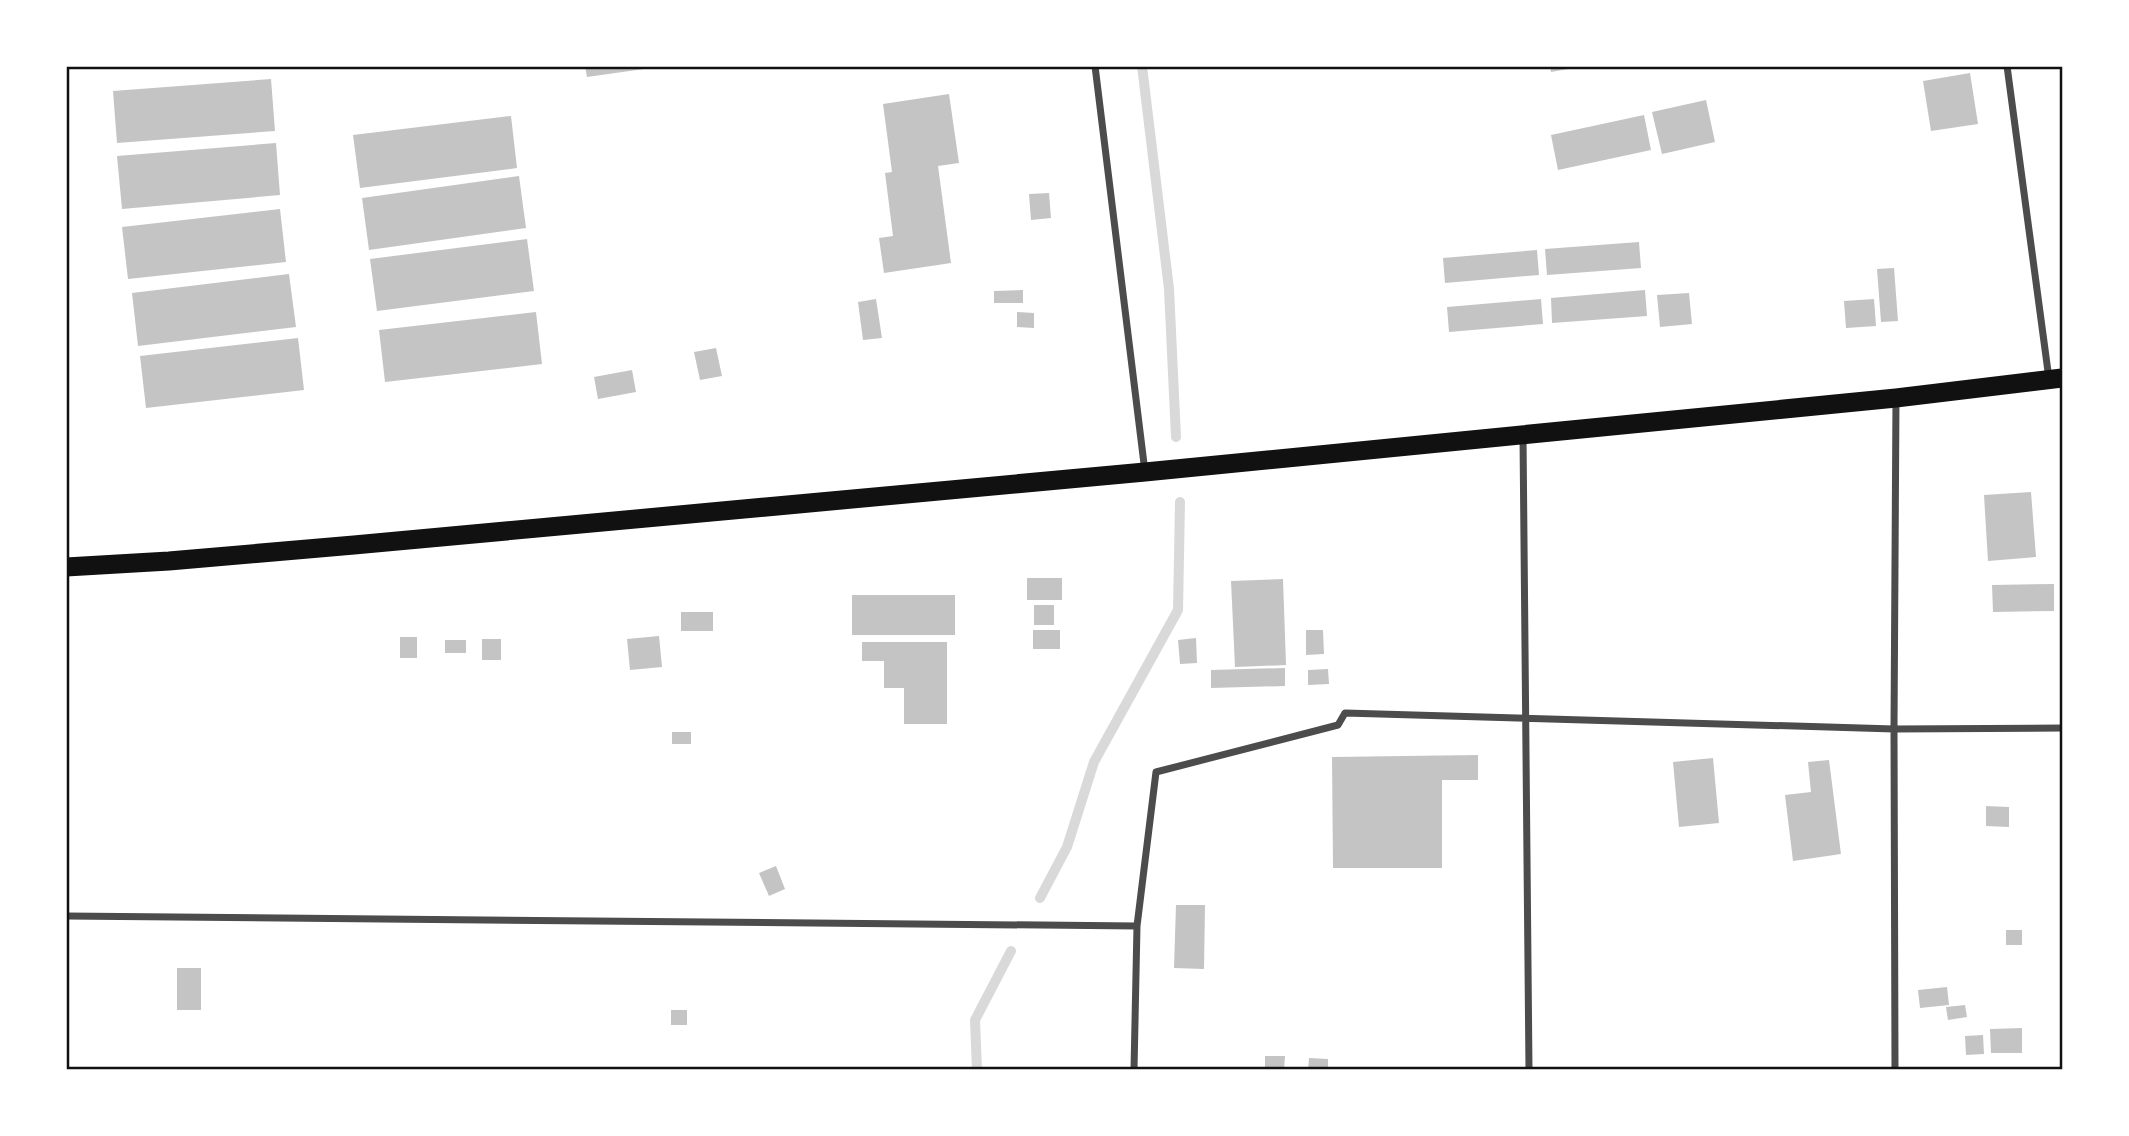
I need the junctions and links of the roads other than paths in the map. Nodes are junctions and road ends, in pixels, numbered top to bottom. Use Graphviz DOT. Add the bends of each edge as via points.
graph roads {
  1 [pos="1096,66"];
  2 [pos="2007,66"];
  3 [pos="2056,379"];
  4 [pos="1896,398"];
  5 [pos="1523,436"];
  6 [pos="1145,472"];
  7 [pos="66,567"];
  8 [pos="1525,719"];
  9 [pos="2063,728"];
  10 [pos="1894,729"];
  11 [pos="66,916"];
  12 [pos="1137,926"];
  13 [pos="1134,1069"];
  14 [pos="1529,1069"];
  15 [pos="1895,1069"];
  1 -- 6 [label="street"];
  2 -- 3 [label="street"];
  3 -- 4 [label="highway"];
  4 -- 5 [label="highway"];
  4 -- 10 [label="street"];
  5 -- 6 [label="highway"];
  5 -- 8 [label="street"];
  6 -- 7 [label="highway"];
  8 -- 10 [label="street"];
  8 -- 12 [label="street" via="1345,713 1338,725 1156,772"];
  8 -- 14 [label="street"];
  9 -- 10 [label="street"];
  10 -- 15 [label="street"];
  11 -- 12 [label="street"];
  12 -- 13 [label="street"];
}
